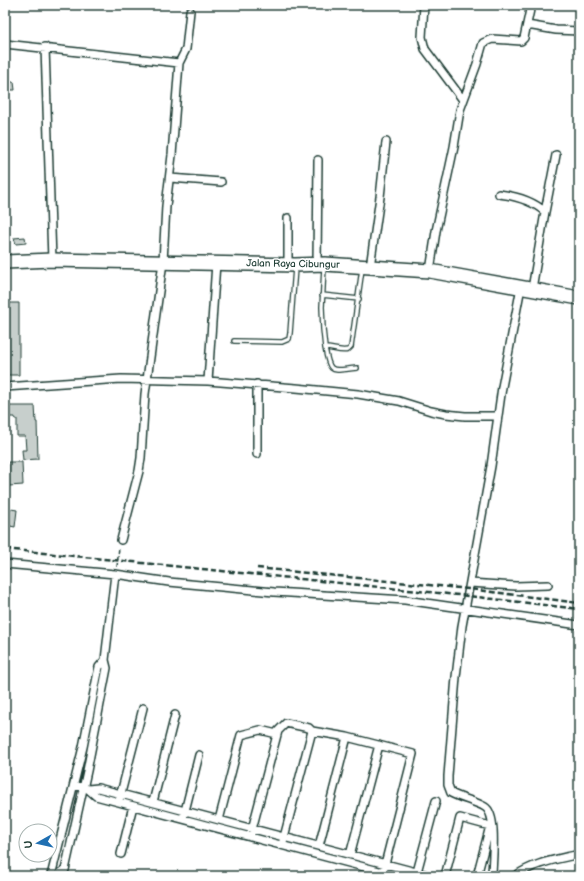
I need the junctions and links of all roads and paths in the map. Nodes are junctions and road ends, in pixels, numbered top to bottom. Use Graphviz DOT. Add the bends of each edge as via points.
graph roads {
  1 [pos="424,5"];
  2 [pos="531,5"];
  3 [pos="190,11"];
  4 [pos="527,25"];
  5 [pos="579,31"];
  6 [pos="5,44"];
  7 [pos="45,47"];
  8 [pos="179,63"];
  9 [pos="463,100"];
  10 [pos="386,142"];
  11 [pos="556,155"];
  12 [pos="318,160"];
  13 [pos="170,178"];
  14 [pos="221,182"];
  15 [pos="499,194"];
  16 [pos="545,212"];
  17 [pos="288,218"];
  18 [pos="52,260"];
  19 [pos="5,262"];
  20 [pos="163,262"];
  21 [pos="216,263"];
  22 [pos="321,264"];
  23 [pos="292,265"];
  24 [pos="366,267"];
  25 [pos="430,271"];
  26 [pos="526,288"];
  27 [pos="322,295"];
  28 [pos="579,298"];
  29 [pos="359,299"];
  30 [pos="234,341"];
  31 [pos="325,348"];
  32 [pos="358,368"];
  33 [pos="147,380"];
  34 [pos="208,381"];
  35 [pos="257,384"];
  36 [pos="5,387"];
  37 [pos="497,416"];
  38 [pos="257,454"];
  39 [pos="121,540"];
  40 [pos="5,564"];
  41 [pos="115,574"];
  42 [pos="470,583"];
  43 [pos="548,585"];
  44 [pos="465,608"];
  45 [pos="579,625"];
  46 [pos="105,660"];
  47 [pos="144,708"];
  48 [pos="175,715"];
  49 [pos="312,731"];
  50 [pos="277,734"];
  51 [pos="347,737"];
  52 [pos="379,745"];
  53 [pos="200,756"];
  54 [pos="74,785"];
  55 [pos="86,788"];
  56 [pos="121,794"];
  57 [pos="436,801"];
  58 [pos="119,802"];
  59 [pos="153,802"];
  60 [pos="133,806"];
  61 [pos="185,811"];
  62 [pos="183,819"];
  63 [pos="219,820"];
  64 [pos="252,829"];
  65 [pos="250,837"];
  66 [pos="284,837"];
  67 [pos="282,845"];
  68 [pos="319,846"];
  69 [pos="121,854"];
  70 [pos="579,854"];
  71 [pos="350,855"];
  72 [pos="385,864"];
  73 [pos="383,872"];
  74 [pos="417,872"];
  75 [pos="51,876"];
  76 [pos="56,876"];
  77 [pos="398,876"];
  78 [pos="431,876"];
  79 [pos="445,876"];
  80 [pos="477,876"];
  81 [pos="492,876"];
  82 [pos="515,876"];
  1 -- 9 [label="street" via="422,37 425,49"];
  2 -- 4 [label="street"];
  3 -- 8 [label="street" via="186,49"];
  4 -- 5 [label="street"];
  4 -- 9 [label="street" via="521,41 492,38 483,43"];
  6 -- 7 [label="street"];
  7 -- 8 [label="street"];
  7 -- 18 [label="street"];
  8 -- 13 [label="street"];
  9 -- 25 [label="street"];
  10 -- 24 [label="street" via="380,197"];
  11 -- 16 [label="street"];
  12 -- 22 [label="street"];
  13 -- 14 [label="street"];
  13 -- 20 [label="street"];
  15 -- 16 [label="street" via="526,200"];
  16 -- 26 [label="street"];
  17 -- 23 [label="street"];
  18 -- 19 [label="highway, Jalan Raya Cibungur"];
  18 -- 20 [label="highway, Jalan Raya Cibungur"];
  20 -- 21 [label="highway, Jalan Raya Cibungur"];
  20 -- 33 [label="street"];
  21 -- 23 [label="highway, Jalan Raya Cibungur"];
  21 -- 34 [label="street"];
  22 -- 23 [label="highway, Jalan Raya Cibungur"];
  22 -- 24 [label="highway, Jalan Raya Cibungur"];
  22 -- 27 [label="lane"];
  23 -- 30 [label="lane" via="289,339 282,342"];
  24 -- 25 [label="highway, Jalan Raya Cibungur"];
  24 -- 29 [label="lane"];
  25 -- 26 [label="highway, Jalan Raya Cibungur"];
  26 -- 28 [label="highway, Jalan Raya Cibungur"];
  26 -- 37 [label="street"];
  27 -- 29 [label="lane"];
  27 -- 31 [label="lane"];
  29 -- 31 [label="lane" via="351,347 343,351"];
  31 -- 32 [label="lane" via="331,368"];
  33 -- 34 [label="street"];
  33 -- 36 [label="street"];
  33 -- 39 [label="street" via="141,458"];
  34 -- 35 [label="street"];
  35 -- 37 [label="street" via="364,395 399,401 446,414"];
  35 -- 38 [label="street"];
  37 -- 42 [label="street" via="491,466"];
  39 -- 41 [label="path"];
  40 -- 41 [label="street"];
  41 -- 44 [label="street" via="169,582 399,600"];
  41 -- 46 [label="street"];
  42 -- 43 [label="street"];
  42 -- 44 [label="street"];
  44 -- 45 [label="street"];
  44 -- 81 [label="street" via="456,677 448,785 451,793 487,808 490,813 493,826"];
  46 -- 54 [label="street" via="99,667"];
  46 -- 55 [label="street" via="108,668"];
  47 -- 56 [label="street"];
  48 -- 59 [label="street"];
  49 -- 50 [label="street" via="286,723"];
  49 -- 51 [label="street"];
  49 -- 66 [label="street"];
  50 -- 63 [label="street" via="260,730 241,734"];
  50 -- 64 [label="street"];
  51 -- 52 [label="street"];
  51 -- 68 [label="street"];
  52 -- 71 [label="street"];
  52 -- 72 [label="street" via="413,754"];
  53 -- 61 [label="street"];
  54 -- 55 [label="street"];
  54 -- 75 [label="street"];
  55 -- 56 [label="street" via="98,788"];
  55 -- 58 [label="street" via="96,796"];
  55 -- 76 [label="street" via="65,870"];
  56 -- 58 [label="street"];
  56 -- 59 [label="street"];
  57 -- 74 [label="street"];
  58 -- 60 [label="street"];
  59 -- 61 [label="street"];
  60 -- 62 [label="street"];
  60 -- 69 [label="street"];
  61 -- 62 [label="street"];
  61 -- 63 [label="street"];
  62 -- 65 [label="street"];
  63 -- 64 [label="street"];
  64 -- 65 [label="street"];
  64 -- 66 [label="street"];
  65 -- 67 [label="street"];
  66 -- 67 [label="street"];
  66 -- 68 [label="street"];
  67 -- 73 [label="street"];
  68 -- 71 [label="street"];
  70 -- 82 [label="street" via="544,861"];
  71 -- 72 [label="street"];
  72 -- 73 [label="street"];
  72 -- 74 [label="street"];
  73 -- 77 [label="street"];
  74 -- 78 [label="street"];
  79 -- 80 [label="street" via="460,818 490,826"];
}
